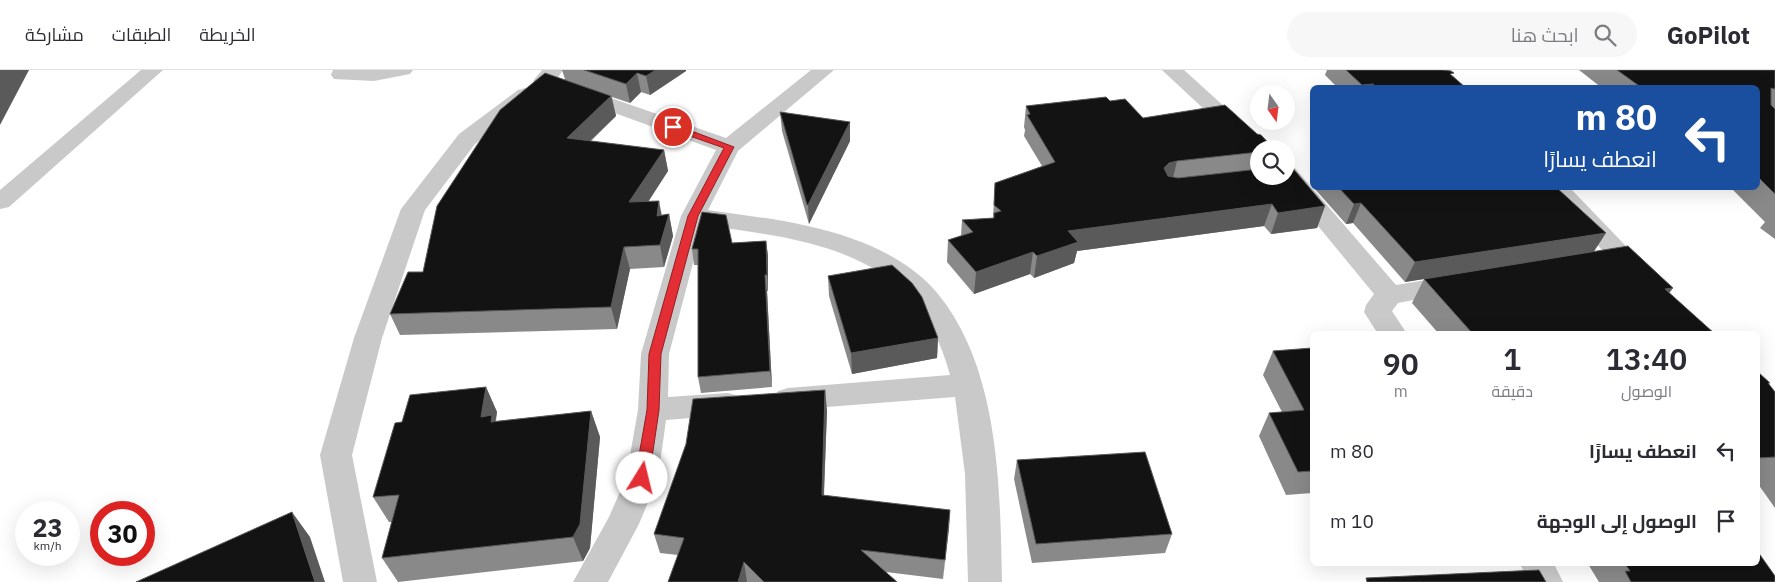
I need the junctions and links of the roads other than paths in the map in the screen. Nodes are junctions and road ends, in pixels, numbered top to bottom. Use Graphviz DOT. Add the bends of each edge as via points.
graph roads {
  1 [pos="153,70"];
  2 [pos="342,70"];
  3 [pos="403,70"];
  4 [pos="824,70"];
  5 [pos="1172,70"];
  6 [pos="548,75"];
  7 [pos="1250,140"];
  8 [pos="729,147"];
  9 [pos="1295,182"];
  10 [pos="1559,190"];
  11 [pos="0,202"];
  12 [pos="693,216"];
  13 [pos="1623,258"];
  14 [pos="1594,262"];
  15 [pos="1477,281"];
  16 [pos="1655,292"];
  17 [pos="1390,294"];
  18 [pos="1391,331"];
  19 [pos="966,385"];
  20 [pos="653,410"];
  21 [pos="1538,566"];
  22 [pos="360,582"];
  23 [pos="590,582"];
  24 [pos="985,582"];
  25 [pos="1546,582"];
  1 -- 11 [label="street"];
  2 -- 3 [label="street" via="341,75 374,75"];
  4 -- 8 [label="street"];
  5 -- 7 [label="street"];
  6 -- 8 [label="street"];
  6 -- 22 [label="street" via="468,139 413,208 368,338 336,455"];
  8 -- 12 [label="street"];
  9 -- 17 [label="street"];
  10 -- 13 [label="street"];
  12 -- 19 [label="street" via="797,231 845,245 896,270 929,302 957,348"];
  12 -- 20 [label="street" via="655,354"];
  13 -- 14 [label="street"];
  13 -- 16 [label="street"];
  15 -- 17 [label="street"];
  17 -- 18 [label="street" via="1378,312"];
  19 -- 20 [label="street"];
  19 -- 24 [label="street" via="978,439"];
  20 -- 23 [label="street" via="642,478 622,524"];
  21 -- 25 [label="street"];
}
